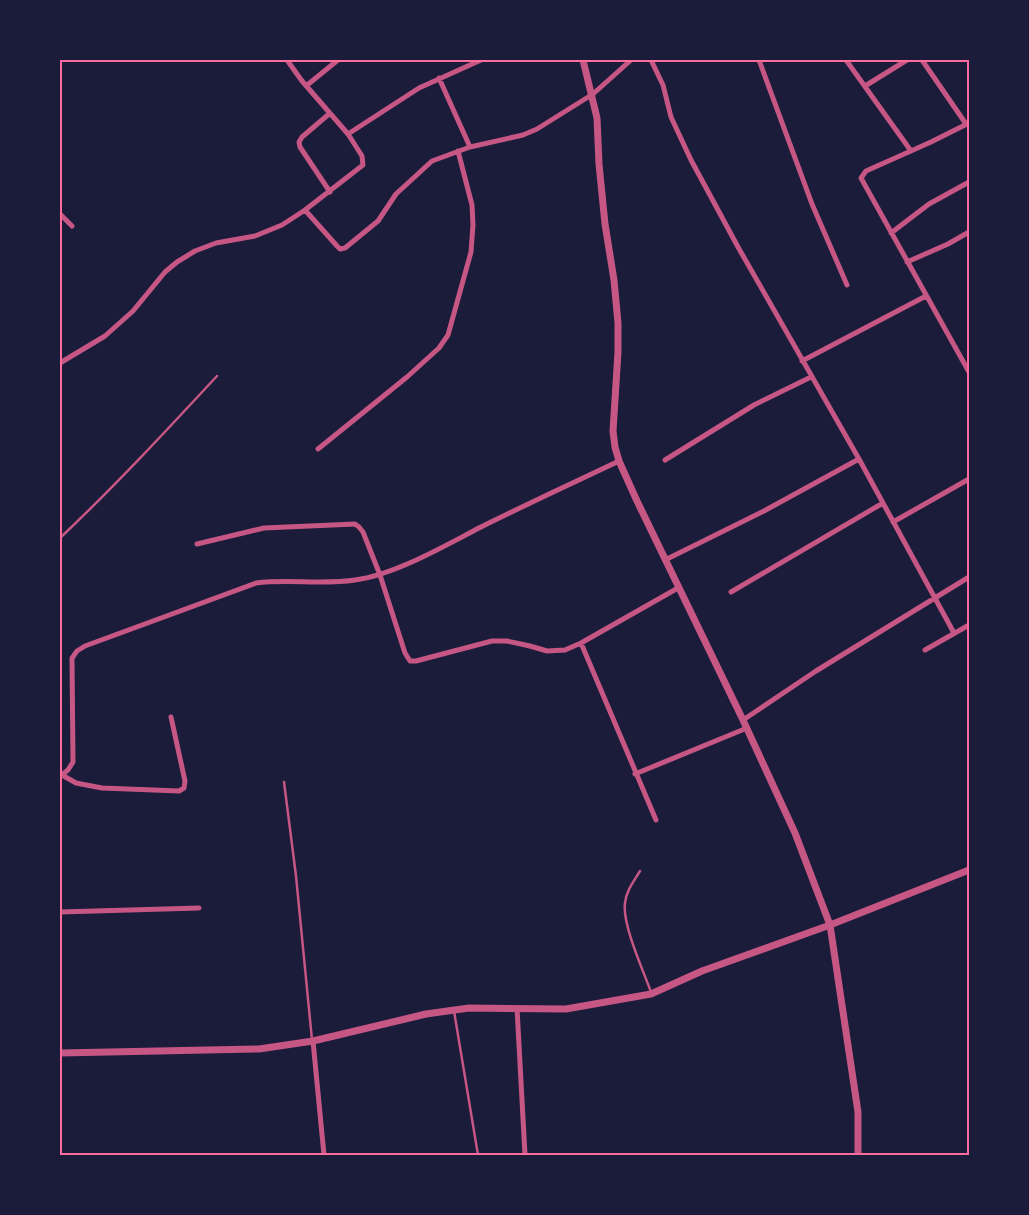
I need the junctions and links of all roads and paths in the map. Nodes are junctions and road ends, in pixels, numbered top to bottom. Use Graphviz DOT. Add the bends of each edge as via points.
graph roads {
  1 [pos="287,60"];
  2 [pos="338,60"];
  3 [pos="481,60"];
  4 [pos="583,60"];
  5 [pos="632,60"];
  6 [pos="651,60"];
  7 [pos="759,60"];
  8 [pos="846,60"];
  9 [pos="907,60"];
  10 [pos="922,60"];
  11 [pos="439,78"];
  12 [pos="306,86"];
  13 [pos="864,86"];
  14 [pos="593,94"];
  15 [pos="330,114"];
  16 [pos="967,124"];
  17 [pos="348,134"];
  18 [pos="470,147"];
  19 [pos="458,151"];
  20 [pos="911,151"];
  21 [pos="969,182"];
  22 [pos="330,192"];
  23 [pos="305,210"];
  24 [pos="60,214"];
  25 [pos="72,226"];
  26 [pos="969,232"];
  27 [pos="891,233"];
  28 [pos="907,262"];
  29 [pos="847,285"];
  30 [pos="926,296"];
  31 [pos="802,361"];
  32 [pos="60,364"];
  33 [pos="969,372"];
  34 [pos="217,376"];
  35 [pos="811,377"];
  36 [pos="318,449"];
  37 [pos="859,459"];
  38 [pos="665,460"];
  39 [pos="619,461"];
  40 [pos="969,479"];
  41 [pos="883,503"];
  42 [pos="893,522"];
  43 [pos="60,538"];
  44 [pos="197,544"];
  45 [pos="665,560"];
  46 [pos="380,575"];
  47 [pos="969,577"];
  48 [pos="678,588"];
  49 [pos="731,592"];
  50 [pos="935,596"];
  51 [pos="969,625"];
  52 [pos="954,633"];
  53 [pos="581,643"];
  54 [pos="925,650"];
  55 [pos="172,718"];
  56 [pos="743,720"];
  57 [pos="747,728"];
  58 [pos="635,774"];
  59 [pos="61,775"];
  60 [pos="284,782"];
  61 [pos="656,820"];
  62 [pos="969,870"];
  63 [pos="640,871"];
  64 [pos="199,908"];
  65 [pos="60,912"];
  66 [pos="830,925"];
  67 [pos="651,994"];
  68 [pos="517,1008"];
  69 [pos="454,1010"];
  70 [pos="313,1041"];
  71 [pos="60,1053"];
  72 [pos="324,1155"];
  73 [pos="478,1155"];
  74 [pos="524,1155"];
  75 [pos="858,1155"];
  1 -- 12 [label="street"];
  2 -- 12 [label="street"];
  3 -- 11 [label="street"];
  4 -- 14 [label="street"];
  5 -- 14 [label="street"];
  6 -- 31 [label="street" via="691,160"];
  7 -- 29 [label="street" via="812,204"];
  8 -- 13 [label="street"];
  9 -- 13 [label="street"];
  10 -- 16 [label="street"];
  11 -- 17 [label="street"];
  11 -- 18 [label="street"];
  12 -- 15 [label="street"];
  13 -- 20 [label="street"];
  14 -- 18 [label="street" via="523,136"];
  14 -- 39 [label="street" via="618,323 613,432"];
  15 -- 17 [label="street"];
  15 -- 22 [label="street" via="299,142"];
  16 -- 20 [label="street"];
  17 -- 22 [label="street" via="362,156 363,165"];
  18 -- 19 [label="street"];
  19 -- 23 [label="street" via="427,165 396,194 378,221 345,248 340,249"];
  19 -- 36 [label="street" via="472,205 473,225 471,252 448,335 439,348 407,377"];
  20 -- 27 [label="street" via="866,171 861,178"];
  21 -- 27 [label="street" via="929,204"];
  22 -- 23 [label="street"];
  23 -- 32 [label="street" via="255,236 216,243 195,251 165,272 134,311 105,336"];
  24 -- 25 [label="street"];
  26 -- 28 [label="street"];
  27 -- 28 [label="street"];
  28 -- 30 [label="street"];
  30 -- 31 [label="street"];
  30 -- 33 [label="street"];
  31 -- 35 [label="street"];
  34 -- 43 [label="lane" via="97,504"];
  35 -- 37 [label="street"];
  35 -- 38 [label="street" via="754,405"];
  37 -- 41 [label="street"];
  37 -- 45 [label="street"];
  39 -- 45 [label="street"];
  39 -- 46 [label="street"];
  40 -- 42 [label="street"];
  41 -- 42 [label="street"];
  41 -- 49 [label="street"];
  42 -- 50 [label="street"];
  44 -- 46 [label="street" via="264,528 355,524 363,532"];
  45 -- 48 [label="street"];
  46 -- 53 [label="street" via="410,661 492,641 506,641 547,652 566,650"];
  46 -- 59 [label="street" via="356,580 256,583 77,651 72,658 73,762"];
  47 -- 50 [label="street"];
  48 -- 53 [label="street"];
  48 -- 56 [label="street"];
  50 -- 52 [label="street"];
  50 -- 56 [label="street"];
  51 -- 52 [label="street"];
  52 -- 54 [label="street"];
  53 -- 58 [label="street"];
  55 -- 59 [label="street" via="184,788 172,792 102,788 76,783"];
  56 -- 57 [label="street"];
  57 -- 58 [label="street"];
  57 -- 66 [label="street" via="795,833"];
  58 -- 61 [label="street"];
  60 -- 70 [label="lane"];
  62 -- 66 [label="street"];
  63 -- 67 [label="lane" via="628,890 625,912"];
  64 -- 65 [label="street"];
  66 -- 67 [label="street" via="702,971"];
  66 -- 75 [label="street" via="858,1112"];
  67 -- 68 [label="street" via="566,1009"];
  68 -- 69 [label="street"];
  68 -- 74 [label="street"];
  69 -- 70 [label="street"];
  69 -- 73 [label="lane"];
  70 -- 71 [label="street" via="259,1049"];
  70 -- 72 [label="street"];
}
